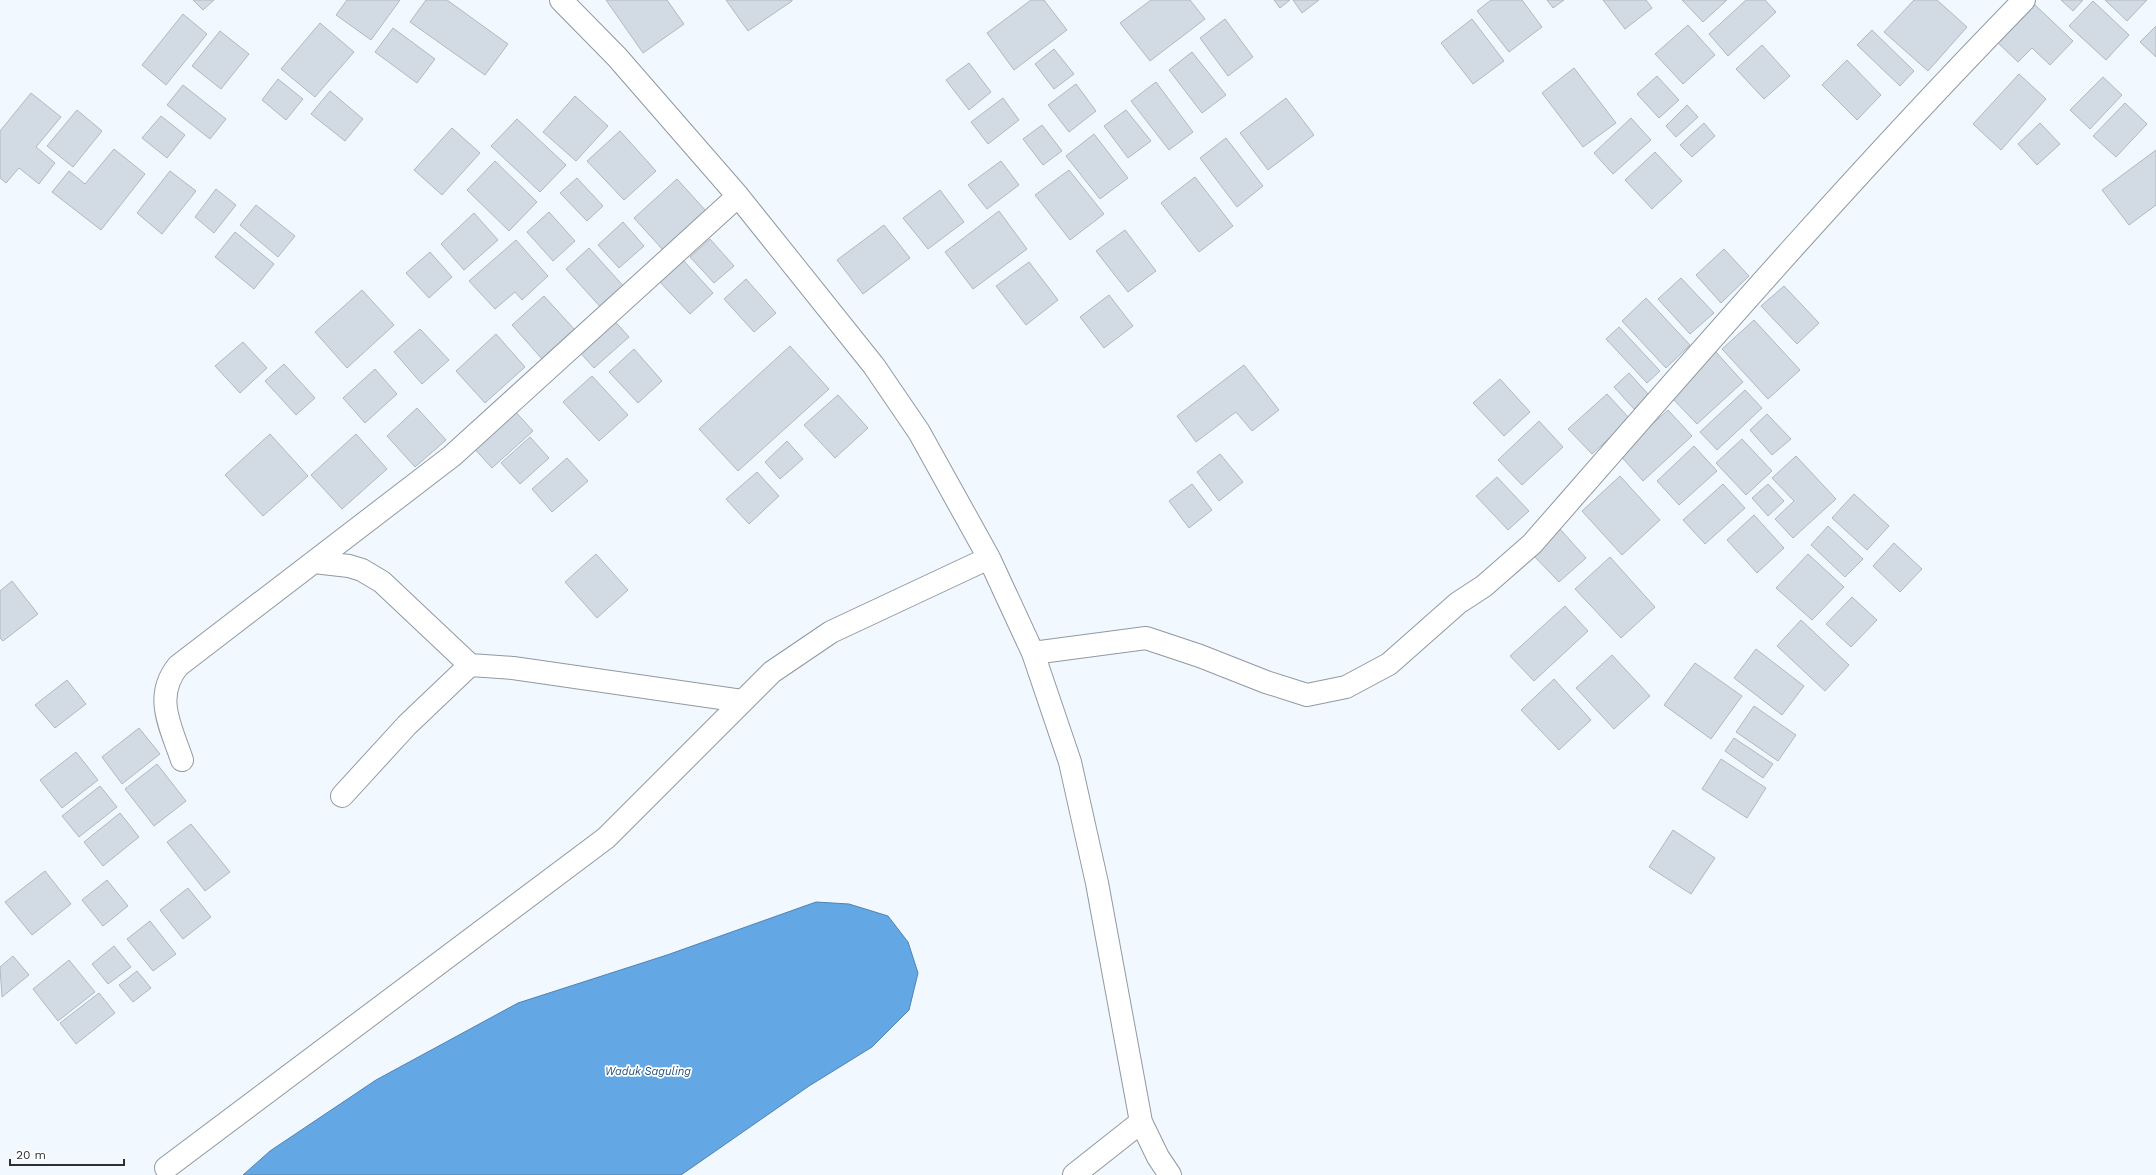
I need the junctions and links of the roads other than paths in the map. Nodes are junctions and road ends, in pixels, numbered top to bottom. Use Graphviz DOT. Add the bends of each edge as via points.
graph roads {
  1 [pos="561,0"];
  2 [pos="2024,0"];
  3 [pos="738,196"];
  4 [pos="989,558"];
  5 [pos="314,562"];
  6 [pos="1033,653"];
  7 [pos="470,665"];
  8 [pos="742,701"];
  9 [pos="182,760"];
  10 [pos="342,796"];
  11 [pos="1141,1122"];
  12 [pos="166,1168"];
  13 [pos="1074,1175"];
  14 [pos="1170,1175"];
  1 -- 3 [label="street" via="617,57"];
  2 -- 6 [label="street" via="1798,241 1532,544 1389,664 1346,687 1308,695 1146,638"];
  3 -- 4 [label="street" via="874,366 895,396 919,432"];
  3 -- 5 [label="street" via="452,456"];
  4 -- 6 [label="street"];
  4 -- 8 [label="street" via="831,632 772,672"];
  5 -- 7 [label="street" via="349,566 362,570 382,582"];
  5 -- 9 [label="street" via="174,671 166,690 166,710"];
  6 -- 11 [label="street" via="1070,762 1089,844"];
  7 -- 8 [label="street" via="512,668"];
  7 -- 10 [label="street" via="407,725"];
  8 -- 12 [label="street" via="606,838"];
  11 -- 13 [label="street"];
  11 -- 14 [label="street"];
}
